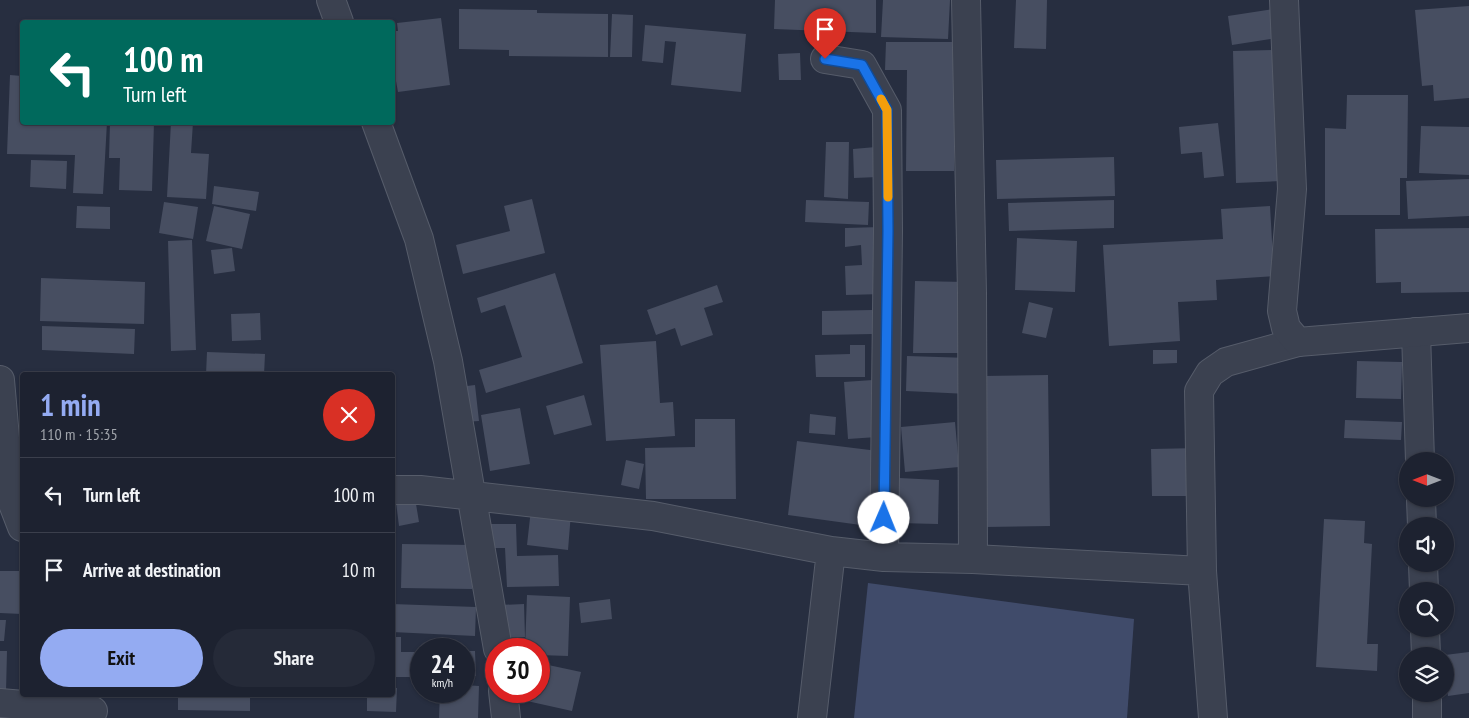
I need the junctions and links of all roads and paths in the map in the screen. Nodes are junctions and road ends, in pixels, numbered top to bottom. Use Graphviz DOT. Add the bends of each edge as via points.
graph roads {
  1 [pos="331,0"];
  2 [pos="966,0"];
  3 [pos="1284,0"];
  4 [pos="338,20"];
  5 [pos="825,59"];
  6 [pos="377,125"];
  7 [pos="1469,328"];
  8 [pos="1416,332"];
  9 [pos="1298,342"];
  10 [pos="0,380"];
  11 [pos="1420,452"];
  12 [pos="395,490"];
  13 [pos="11,496"];
  14 [pos="470,496"];
  15 [pos="20,522"];
  16 [pos="830,551"];
  17 [pos="884,557"];
  18 [pos="973,560"];
  19 [pos="1202,571"];
  20 [pos="496,638"];
  21 [pos="0,702"];
  22 [pos="1427,702"];
  23 [pos="504,703"];
  24 [pos="92,708"];
  25 [pos="506,718"];
  26 [pos="812,718"];
  27 [pos="1213,718"];
  28 [pos="1427,718"];
  1 -- 4 [label="street"];
  2 -- 18 [label="street"];
  3 -- 9 [label="street" via="1292,189 1282,311 1286,328"];
  5 -- 17 [label="street" via="862,65 887,110"];
  6 -- 14 [label="street" via="419,239 448,361"];
  7 -- 8 [label="street"];
  8 -- 9 [label="street"];
  8 -- 11 [label="street"];
  9 -- 19 [label="street" via="1226,362 1210,373 1198,391"];
  10 -- 13 [label="street"];
  12 -- 14 [label="street"];
  13 -- 15 [label="street"];
  14 -- 16 [label="street" via="652,516"];
  14 -- 20 [label="street"];
  16 -- 17 [label="street"];
  16 -- 26 [label="street"];
  17 -- 18 [label="street"];
  18 -- 19 [label="street"];
  19 -- 27 [label="street"];
  21 -- 24 [label="street"];
  22 -- 28 [label="street"];
  23 -- 25 [label="street"];
}
